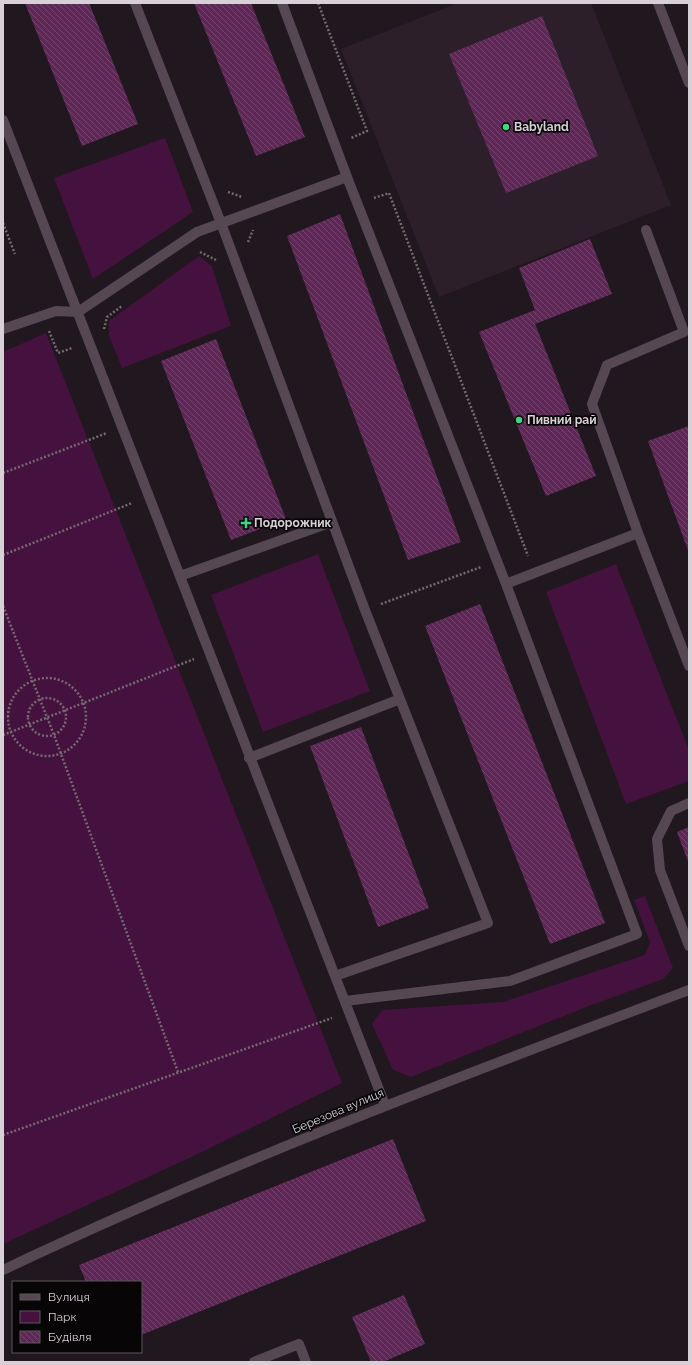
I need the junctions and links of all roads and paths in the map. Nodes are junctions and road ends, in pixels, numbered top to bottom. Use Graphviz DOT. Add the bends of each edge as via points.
graph roads {
  1 [pos="135,3"];
  2 [pos="282,3"];
  3 [pos="318,3"];
  4 [pos="658,3"];
  5 [pos="689,83"];
  6 [pos="3,120"];
  7 [pos="351,137"];
  8 [pos="334,144"];
  9 [pos="353,144"];
  10 [pos="347,177"];
  11 [pos="224,187"];
  12 [pos="372,192"];
  13 [pos="249,194"];
  14 [pos="374,198"];
  15 [pos="358,205"];
  16 [pos="3,223"];
  17 [pos="221,223"];
  18 [pos="254,228"];
  19 [pos="646,230"];
  20 [pos="246,245"];
  21 [pos="15,254"];
  22 [pos="196,254"];
  23 [pos="217,260"];
  24 [pos="126,302"];
  25 [pos="78,312"];
  26 [pos="3,329"];
  27 [pos="42,332"];
  28 [pos="686,333"];
  29 [pos="89,342"];
  30 [pos="121,427"];
  31 [pos="3,473"];
  32 [pos="148,496"];
  33 [pos="332,522"];
  34 [pos="638,533"];
  35 [pos="3,555"];
  36 [pos="529,559"];
  37 [pos="497,561"];
  38 [pos="180,576"];
  39 [pos="506,584"];
  40 [pos="3,606"];
  41 [pos="365,610"];
  42 [pos="209,653"];
  43 [pos="689,666"];
  44 [pos="32,681"];
  45 [pos="400,699"];
  46 [pos="40,700"];
  47 [pos="84,702"];
  48 [pos="64,710"];
  49 [pos="46,717"];
  50 [pos="29,724"];
  51 [pos="11,732"];
  52 [pos="54,735"];
  53 [pos="3,736"];
  54 [pos="61,754"];
  55 [pos="249,758"];
  56 [pos="689,803"];
  57 [pos="689,946"];
  58 [pos="335,976"];
  59 [pos="689,990"];
  60 [pos="345,1001"];
  61 [pos="349,1012"];
  62 [pos="178,1072"];
  63 [pos="385,1105"];
  64 [pos="3,1136"];
  65 [pos="3,1270"];
  66 [pos="254,1362"];
  67 [pos="306,1362"];
  1 -- 17 [label="street"];
  2 -- 8 [label="street"];
  3 -- 7 [label="path" via="367,131"];
  4 -- 5 [label="street"];
  6 -- 25 [label="street"];
  7 -- 8 [label="path"];
  7 -- 9 [label="path"];
  8 -- 10 [label="street"];
  10 -- 15 [label="street"];
  10 -- 17 [label="street"];
  11 -- 13 [label="path" via="228,193 242,197"];
  12 -- 14 [label="path"];
  14 -- 15 [label="path"];
  14 -- 36 [label="path" via="389,193"];
  15 -- 37 [label="street"];
  16 -- 21 [label="path"];
  17 -- 25 [label="street" via="197,232"];
  17 -- 33 [label="street"];
  18 -- 20 [label="path"];
  19 -- 28 [label="street"];
  22 -- 23 [label="path" via="202,252"];
  24 -- 29 [label="path" via="107,316 103,327 105,337"];
  25 -- 26 [label="street" via="56,311"];
  25 -- 29 [label="street"];
  27 -- 29 [label="path" via="49,330 58,353"];
  28 -- 34 [label="street" via="607,365 592,404"];
  29 -- 30 [label="street"];
  30 -- 31 [label="path"];
  30 -- 32 [label="street"];
  32 -- 35 [label="path"];
  32 -- 38 [label="street"];
  33 -- 38 [label="street"];
  33 -- 41 [label="street"];
  34 -- 39 [label="street"];
  34 -- 43 [label="street"];
  37 -- 39 [label="street"];
  37 -- 41 [label="path"];
  38 -- 42 [label="street"];
  39 -- 60 [label="street" via="637,934 510,981"];
  40 -- 44 [label="path"];
  41 -- 45 [label="street"];
  42 -- 47 [label="path"];
  42 -- 55 [label="street"];
  44 -- 46 [label="path"];
  44 -- 47 [label="path" via="50,678 68,683"];
  44 -- 51 [label="path" via="14,696 9,708"];
  45 -- 55 [label="street"];
  45 -- 58 [label="street" via="488,923"];
  46 -- 48 [label="path" via="51,698"];
  46 -- 49 [label="path"];
  46 -- 50 [label="path" via="30,707"];
  47 -- 48 [label="path"];
  47 -- 54 [label="path" via="85,726 80,738 72,748"];
  48 -- 49 [label="path"];
  48 -- 52 [label="path" via="66,716 63,727"];
  49 -- 50 [label="path"];
  49 -- 52 [label="path"];
  50 -- 51 [label="path"];
  50 -- 52 [label="path" via="37,734"];
  51 -- 53 [label="path"];
  51 -- 54 [label="path" via="17,743 32,753 49,756"];
  52 -- 54 [label="path"];
  54 -- 62 [label="path"];
  55 -- 58 [label="street"];
  56 -- 57 [label="street" via="671,811 657,839 660,870"];
  58 -- 60 [label="street"];
  59 -- 63 [label="street, Березова вулиця"];
  60 -- 61 [label="street"];
  61 -- 62 [label="path"];
  61 -- 63 [label="street"];
  62 -- 64 [label="path"];
  63 -- 65 [label="street, Березова вулиця" via="79,1234"];
  66 -- 67 [label="street" via="299,1344"];
}
